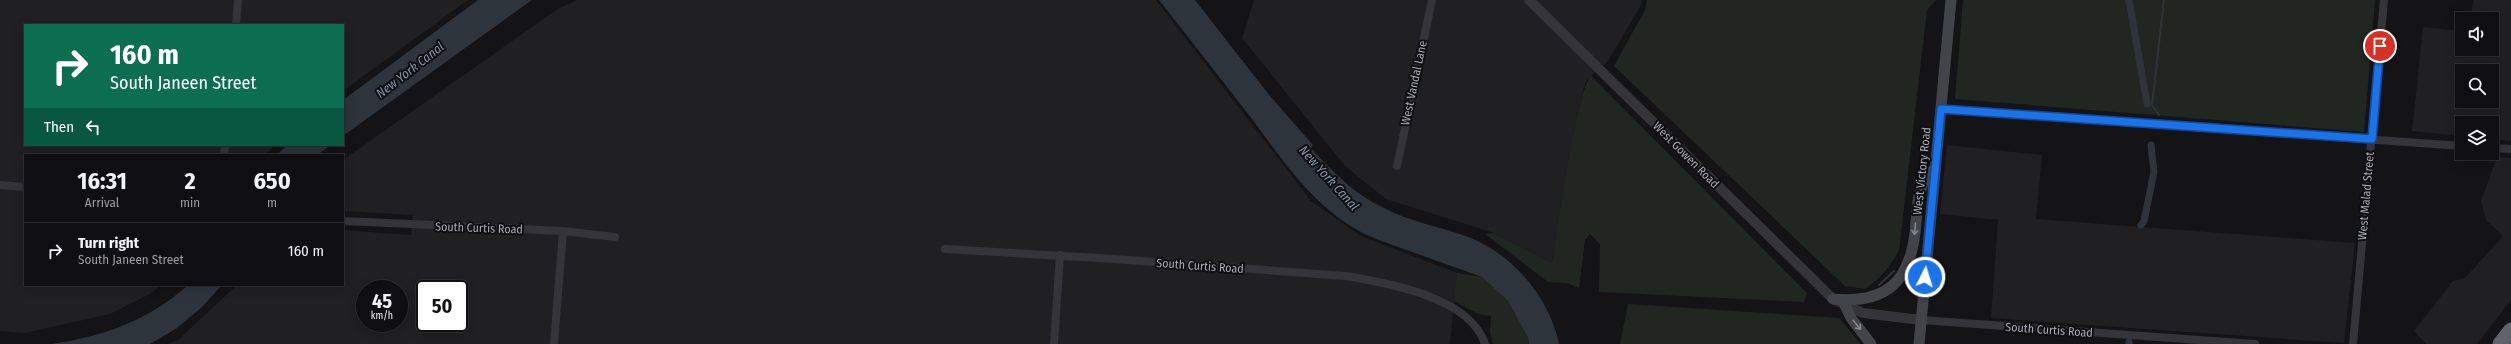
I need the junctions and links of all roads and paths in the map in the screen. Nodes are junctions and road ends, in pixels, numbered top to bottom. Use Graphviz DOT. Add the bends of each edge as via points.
graph roads {
  1 [pos="238,0"];
  2 [pos="1432,0"];
  3 [pos="1530,0"];
  4 [pos="1951,0"];
  5 [pos="2384,0"];
  6 [pos="236,24"];
  7 [pos="1941,109"];
  8 [pos="2372,139"];
  9 [pos="2455,145"];
  10 [pos="2499,148"];
  11 [pos="2511,149"];
  12 [pos="1397,166"];
  13 [pos="1935,168"];
  14 [pos="0,185"];
  15 [pos="24,187"];
  16 [pos="344,221"];
  17 [pos="563,231"];
  18 [pos="615,237"];
  19 [pos="945,249"];
  20 [pos="1060,255"];
  21 [pos="1833,299"];
  22 [pos="1845,305"];
  23 [pos="1921,320"];
  24 [pos="2511,330"];
  25 [pos="554,344"];
  26 [pos="1054,344"];
  27 [pos="1484,344"];
  28 [pos="1871,344"];
  29 [pos="1919,344"];
  30 [pos="2255,344"];
  31 [pos="2352,344"];
  32 [pos="2500,344"];
  1 -- 6 [label="street"];
  2 -- 12 [label="street, West Vandal Lane"];
  3 -- 21 [label="street, West Gowen Road"];
  4 -- 7 [label="main road, West Victory Road"];
  5 -- 8 [label="street, West Malad Street"];
  7 -- 8 [label="street"];
  7 -- 13 [label="main road, West Victory Road"];
  8 -- 9 [label="street"];
  8 -- 31 [label="street, West Malad Street"];
  10 -- 11 [label="street"];
  13 -- 21 [label="main road, one-way" via="1923,181 1918,195 1912,252 1903,275 1885,292 1861,299"];
  13 -- 23 [label="main road, West Victory Road"];
  14 -- 15 [label="street"];
  16 -- 17 [label="street, South Curtis Road"];
  17 -- 18 [label="street, South Curtis Road"];
  17 -- 25 [label="street"];
  19 -- 20 [label="street, South Curtis Road"];
  20 -- 26 [label="street"];
  20 -- 27 [label="street, South Curtis Road" via="1346,276 1376,281 1413,291 1451,306 1478,329"];
  21 -- 22 [label="street, West Gowen Road"];
  22 -- 23 [label="street, South Curtis Road" via="1874,316"];
  22 -- 28 [label="main road, one-way" via="1851,318"];
  23 -- 29 [label="main road, West Victory Road"];
  23 -- 30 [label="street, South Curtis Road"];
  24 -- 32 [label="highway"];
}
